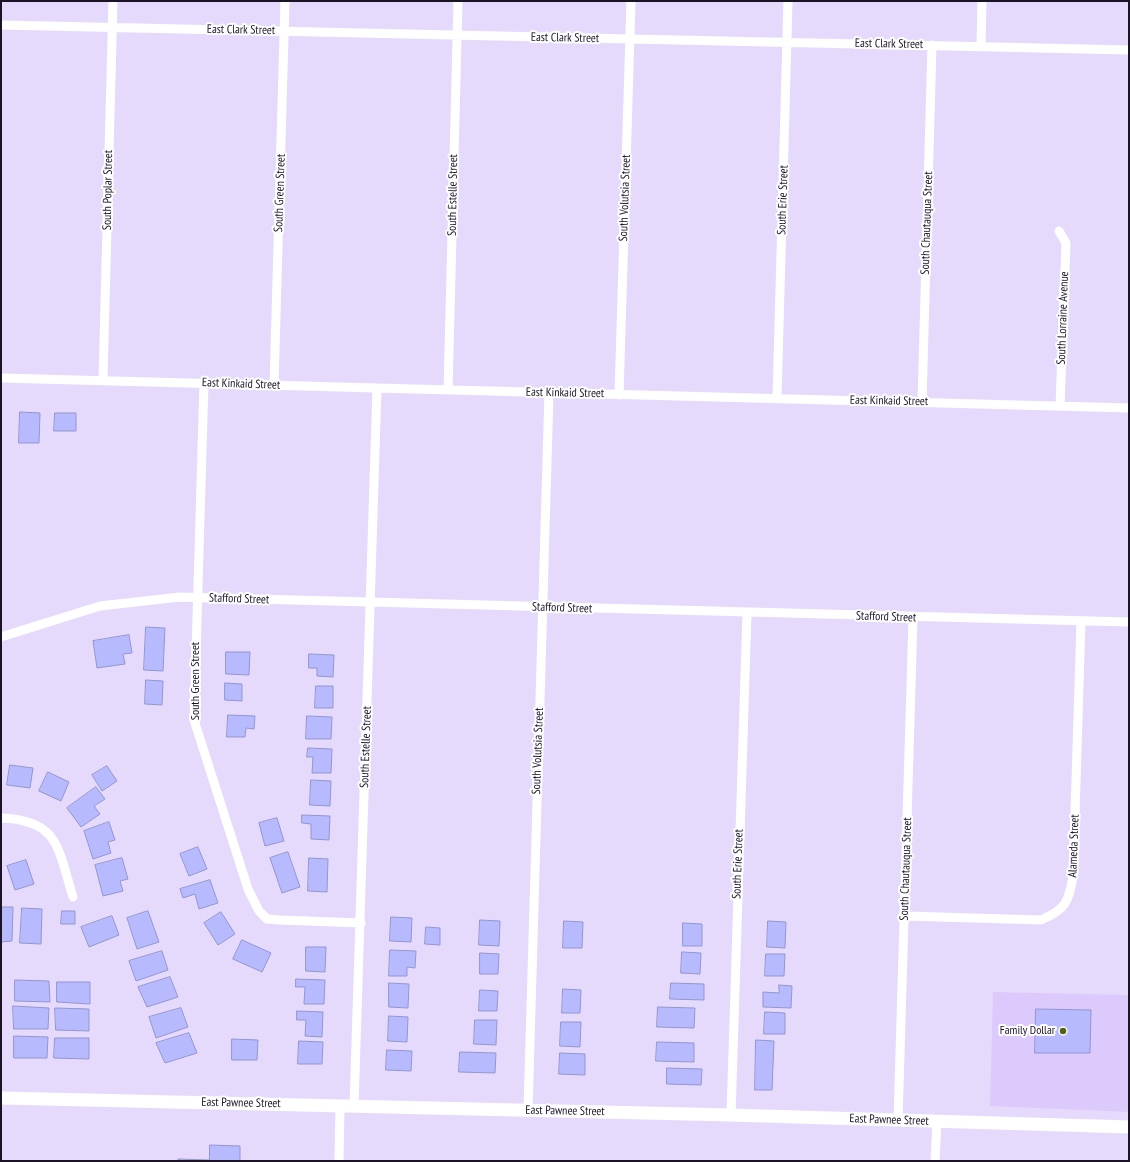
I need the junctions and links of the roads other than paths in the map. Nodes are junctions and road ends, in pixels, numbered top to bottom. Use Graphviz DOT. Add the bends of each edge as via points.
graph roads {
  1 [pos="113,1"];
  2 [pos="285,1"];
  3 [pos="458,1"];
  4 [pos="631,1"];
  5 [pos="788,1"];
  6 [pos="982,1"];
  7 [pos="1,25"];
  8 [pos="112,27"];
  9 [pos="284,31"];
  10 [pos="457,36"];
  11 [pos="630,39"];
  12 [pos="787,42"];
  13 [pos="932,45"];
  14 [pos="981,46"];
  15 [pos="1129,50"];
  16 [pos="1059,231"];
  17 [pos="1,378"];
  18 [pos="103,380"];
  19 [pos="204,383"];
  20 [pos="274,385"];
  21 [pos="377,388"];
  22 [pos="448,390"];
  23 [pos="549,393"];
  24 [pos="619,395"];
  25 [pos="777,398"];
  26 [pos="922,402"];
  27 [pos="1060,406"];
  28 [pos="1129,408"];
  29 [pos="197,597"];
  30 [pos="370,603"];
  31 [pos="542,607"];
  32 [pos="747,613"];
  33 [pos="913,618"];
  34 [pos="1081,621"];
  35 [pos="1129,622"];
  36 [pos="1,637"];
  37 [pos="1,818"];
  38 [pos="73,897"];
  39 [pos="905,916"];
  40 [pos="361,923"];
  41 [pos="1,1098"];
  42 [pos="340,1106"];
  43 [pos="354,1106"];
  44 [pos="528,1110"];
  45 [pos="731,1115"];
  46 [pos="898,1120"];
  47 [pos="936,1121"];
  48 [pos="1129,1127"];
  49 [pos="339,1161"];
  50 [pos="935,1161"];
  1 -- 8 [label="street, South Poplar Street"];
  2 -- 9 [label="street, South Green Street"];
  3 -- 10 [label="street, South Estelle Street"];
  4 -- 11 [label="street, South Volutsia Street"];
  5 -- 12 [label="street, South Erie Street"];
  6 -- 14 [label="street"];
  7 -- 8 [label="street, East Clark Street"];
  8 -- 9 [label="street, East Clark Street"];
  8 -- 18 [label="street, South Poplar Street"];
  9 -- 10 [label="street, East Clark Street"];
  9 -- 20 [label="street, South Green Street"];
  10 -- 11 [label="street, East Clark Street"];
  10 -- 22 [label="street, South Estelle Street"];
  11 -- 12 [label="street, East Clark Street"];
  11 -- 24 [label="street, South Volutsia Street"];
  12 -- 13 [label="street, East Clark Street"];
  12 -- 25 [label="street, South Erie Street"];
  13 -- 14 [label="street, East Clark Street"];
  13 -- 26 [label="street, South Chautauqua Street"];
  14 -- 15 [label="street, East Clark Street"];
  16 -- 27 [label="street, South Lorraine Avenue" via="1066,243"];
  17 -- 18 [label="street, East Kinkaid Street"];
  18 -- 19 [label="street, East Kinkaid Street"];
  19 -- 20 [label="street, East Kinkaid Street"];
  19 -- 29 [label="street, South Green Street"];
  20 -- 21 [label="street, East Kinkaid Street"];
  21 -- 22 [label="street, East Kinkaid Street"];
  21 -- 30 [label="street, South Estelle Street"];
  22 -- 23 [label="street, East Kinkaid Street"];
  23 -- 24 [label="street, East Kinkaid Street"];
  23 -- 31 [label="street, South Volutsia Street"];
  24 -- 25 [label="street, East Kinkaid Street"];
  25 -- 26 [label="street, East Kinkaid Street"];
  26 -- 27 [label="street, East Kinkaid Street"];
  27 -- 28 [label="street, East Kinkaid Street"];
  29 -- 30 [label="street, Stafford Street"];
  29 -- 36 [label="street, Stafford Street" via="100,606"];
  29 -- 40 [label="street, South Green Street" via="194,720 254,903 267,919"];
  30 -- 31 [label="street, Stafford Street"];
  30 -- 40 [label="street, South Estelle Street"];
  31 -- 32 [label="street, Stafford Street"];
  31 -- 44 [label="street, South Volutsia Street"];
  32 -- 33 [label="street, Stafford Street"];
  32 -- 45 [label="street, South Erie Street"];
  33 -- 34 [label="street, Stafford Street"];
  33 -- 39 [label="street, South Chautauqua Street"];
  34 -- 35 [label="street, Stafford Street"];
  34 -- 39 [label="street, Alameda Street" via="1074,877 1066,904 1057,913 1041,920"];
  37 -- 38 [label="street" via="20,819 39,825 50,833"];
  39 -- 46 [label="street, South Chautauqua Street"];
  40 -- 43 [label="street, South Estelle Street"];
  41 -- 42 [label="main road, East Pawnee Street"];
  42 -- 43 [label="main road, East Pawnee Street"];
  42 -- 49 [label="street"];
  43 -- 44 [label="main road, East Pawnee Street"];
  44 -- 45 [label="main road, East Pawnee Street"];
  45 -- 46 [label="main road, East Pawnee Street"];
  46 -- 47 [label="main road, East Pawnee Street"];
  47 -- 48 [label="main road, East Pawnee Street"];
  47 -- 50 [label="street"];
}
